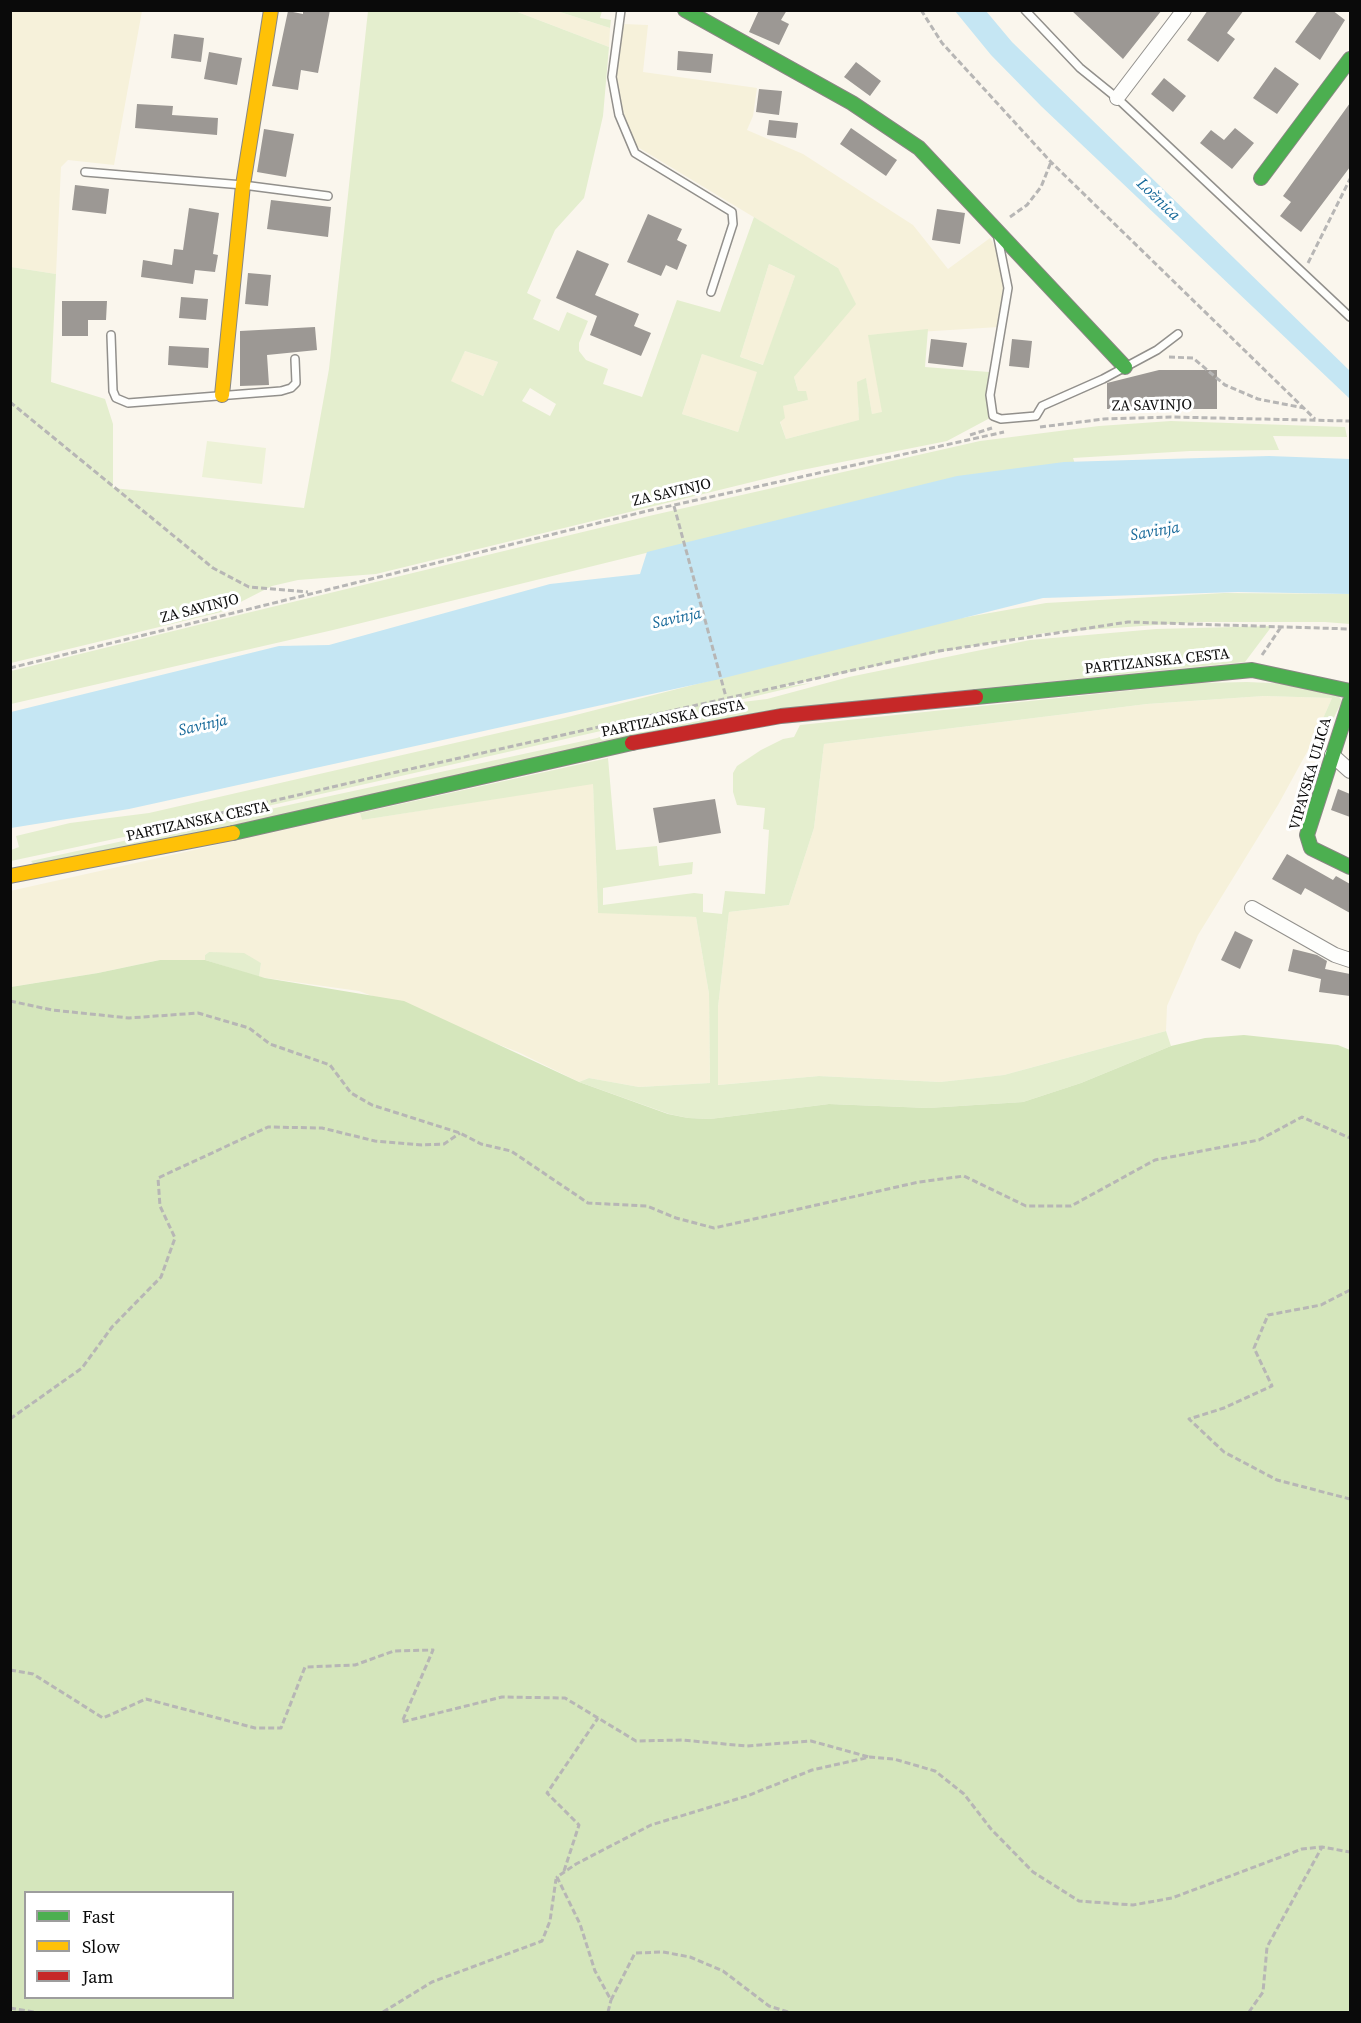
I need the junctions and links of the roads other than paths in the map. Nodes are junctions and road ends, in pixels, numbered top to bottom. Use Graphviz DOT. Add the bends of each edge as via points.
graph roads {
  1 [pos="271,10"];
  2 [pos="621,10"];
  3 [pos="684,10"];
  4 [pos="1025,10"];
  5 [pos="1184,10"];
  6 [pos="1350,59"];
  7 [pos="1117,99"];
  8 [pos="85,172"];
  9 [pos="1261,178"];
  10 [pos="243,184"];
  11 [pos="328,196"];
  12 [pos="994,225"];
  13 [pos="711,292"];
  14 [pos="1350,317"];
  15 [pos="1178,334"];
  16 [pos="111,335"];
  17 [pos="295,359"];
  18 [pos="1125,367"];
  19 [pos="222,395"];
  20 [pos="1350,691"];
  21 [pos="1350,701"];
  22 [pos="1332,755"];
  23 [pos="1350,771"];
  24 [pos="1350,867"];
  25 [pos="10,876"];
  26 [pos="1252,908"];
  27 [pos="1350,960"];
  1 -- 10 [label="street"];
  2 -- 13 [label="lane" via="612,77 619,115 635,153 732,212 733,224"];
  3 -- 12 [label="street" via="852,103 919,148"];
  4 -- 7 [label="lane" via="1080,68"];
  5 -- 7 [label="street"];
  6 -- 9 [label="street"];
  7 -- 14 [label="lane"];
  8 -- 10 [label="lane"];
  10 -- 11 [label="lane"];
  10 -- 19 [label="street"];
  12 -- 18 [label="street"];
  12 -- 18 [label="lane" via="1008,288 990,395 993,416 1036,416 1042,406"];
  15 -- 18 [label="lane"];
  16 -- 19 [label="lane" via="113,391 123,402"];
  17 -- 19 [label="lane" via="296,383 291,388 253,395"];
  20 -- 25 [label="street, PARTIZANSKA CESTA" via="1252,670 770,718 658,737 243,831"];
  21 -- 22 [label="street, VIPAVSKA ULICA"];
  22 -- 23 [label="street"];
  22 -- 24 [label="street, VIPAVSKA ULICA" via="1306,836 1311,848"];
  26 -- 27 [label="street"];
}
